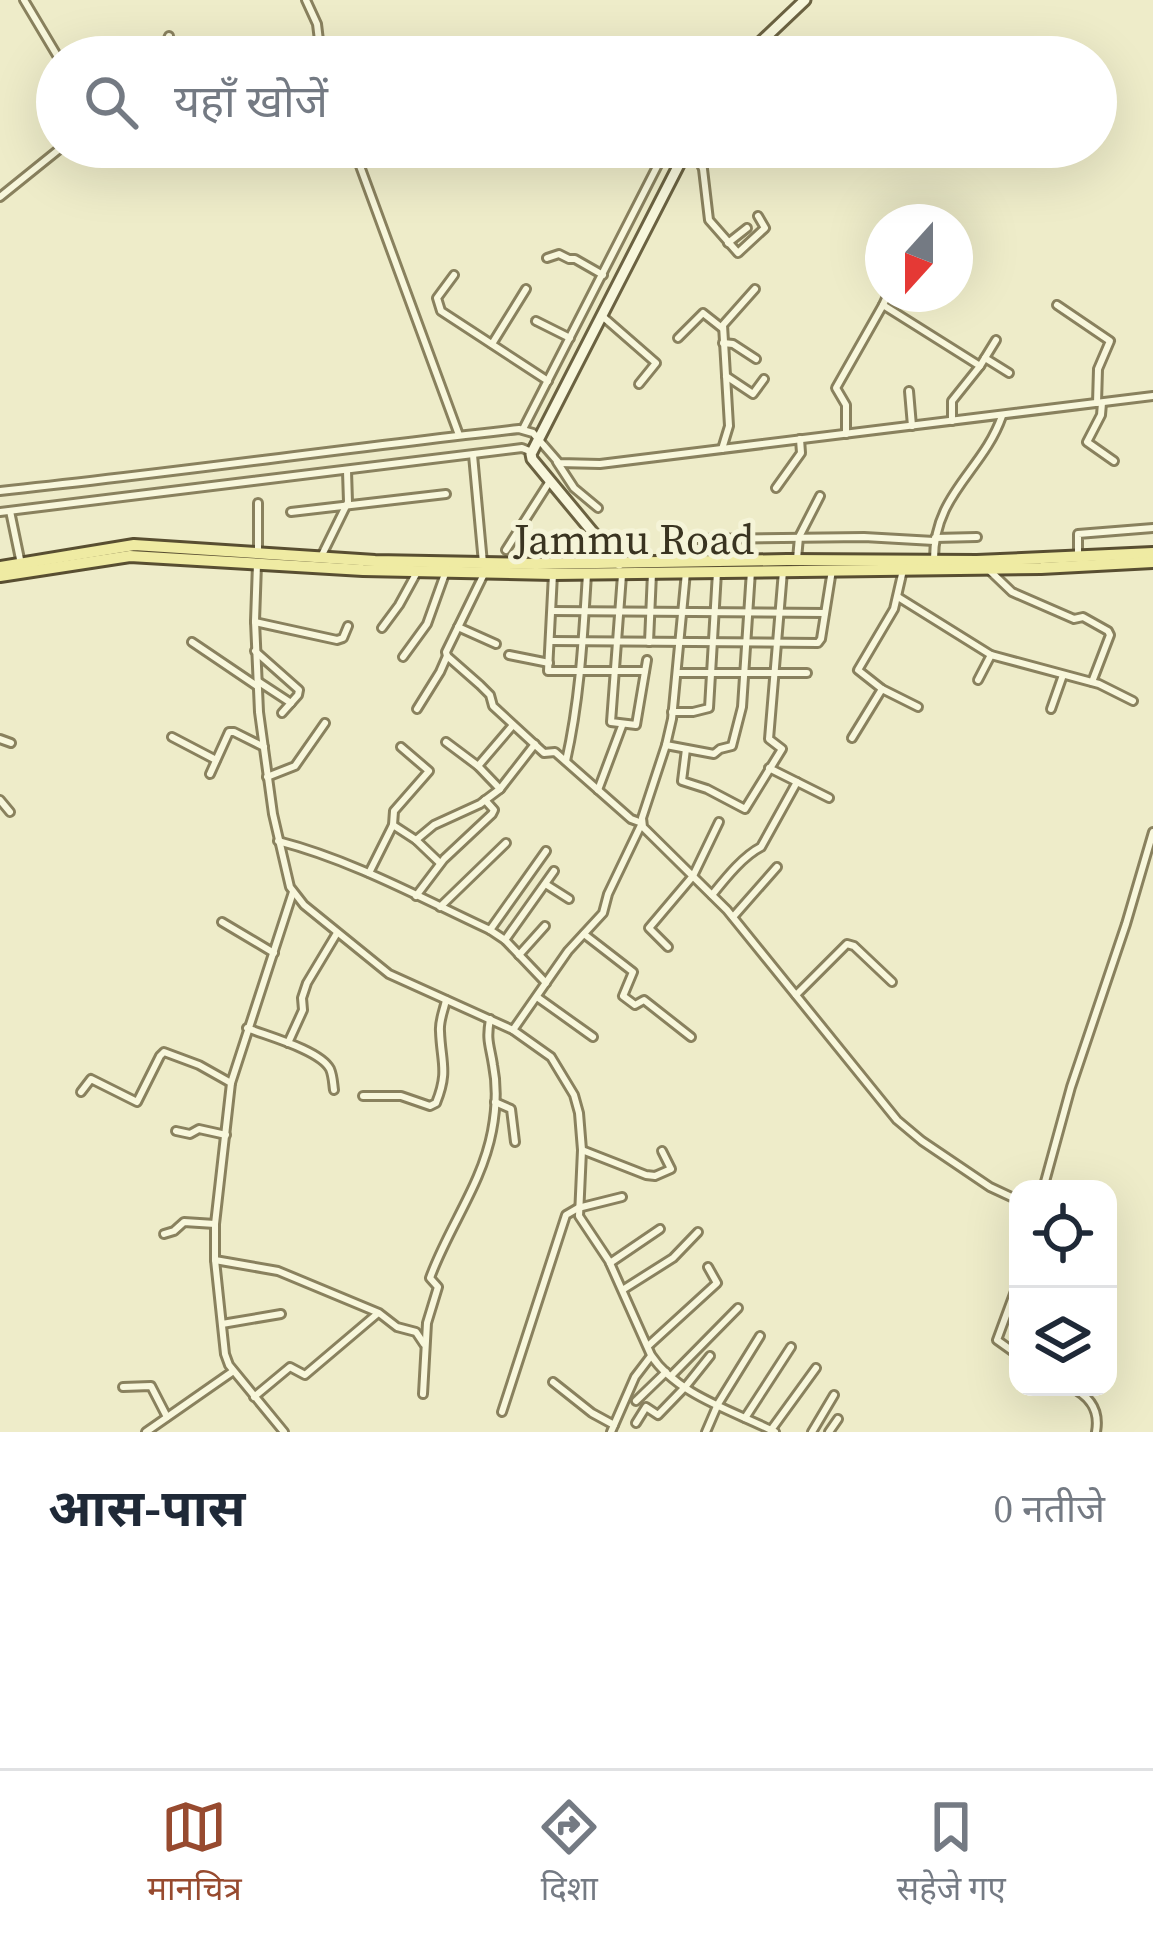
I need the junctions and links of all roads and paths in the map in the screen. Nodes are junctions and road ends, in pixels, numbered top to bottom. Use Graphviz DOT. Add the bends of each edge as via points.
graph roads {
  1 [pos="24,0"];
  2 [pos="306,0"];
  3 [pos="805,0"];
  4 [pos="45,36"];
  5 [pos="319,36"];
  6 [pos="768,36"];
  7 [pos="36,168"];
  8 [pos="361,168"];
  9 [pos="656,168"];
  10 [pos="679,168"];
  11 [pos="702,168"];
  12 [pos="0,196"];
  13 [pos="758,216"];
  14 [pos="747,228"];
  15 [pos="728,243"];
  16 [pos="547,258"];
  17 [pos="454,274"];
  18 [pos="603,274"];
  19 [pos="526,289"];
  20 [pos="755,289"];
  21 [pos="1057,305"];
  22 [pos="879,312"];
  23 [pos="895,312"];
  24 [pos="602,315"];
  25 [pos="536,321"];
  26 [pos="722,328"];
  27 [pos="570,338"];
  28 [pos="678,338"];
  29 [pos="996,340"];
  30 [pos="723,343"];
  31 [pos="492,344"];
  32 [pos="756,359"];
  33 [pos="983,362"];
  34 [pos="1010,373"];
  35 [pos="726,376"];
  36 [pos="764,379"];
  37 [pos="548,381"];
  38 [pos="639,383"];
  39 [pos="909,391"];
  40 [pos="1153,396"];
  41 [pos="1100,403"];
  42 [pos="1002,416"];
  43 [pos="952,421"];
  44 [pos="912,426"];
  45 [pos="846,434"];
  46 [pos="459,435"];
  47 [pos="532,439"];
  48 [pos="800,439"];
  49 [pos="722,449"];
  50 [pos="473,455"];
  51 [pos="1114,461"];
  52 [pos="557,462"];
  53 [pos="347,470"];
  54 [pos="177,481"];
  55 [pos="550,481"];
  56 [pos="776,488"];
  57 [pos="0,491"];
  58 [pos="446,494"];
  59 [pos="820,496"];
  60 [pos="258,503"];
  61 [pos="346,506"];
  62 [pos="598,508"];
  63 [pos="10,511"];
  64 [pos="0,512"];
  65 [pos="291,512"];
  66 [pos="1153,528"];
  67 [pos="977,537"];
  68 [pos="697,539"];
  69 [pos="798,547"];
  70 [pos="934,547"];
  71 [pos="1077,547"];
  72 [pos="732,549"];
  73 [pos="506,550"];
  74 [pos="321,557"];
  75 [pos="1153,557"];
  76 [pos="257,558"];
  77 [pos="22,564"];
  78 [pos="0,567"];
  79 [pos="620,567"];
  80 [pos="483,568"];
  81 [pos="988,568"];
  82 [pos="832,570"];
  83 [pos="903,570"];
  84 [pos="417,571"];
  85 [pos="751,571"];
  86 [pos="783,571"];
  87 [pos="446,572"];
  88 [pos="652,572"];
  89 [pos="686,572"];
  90 [pos="717,572"];
  91 [pos="587,573"];
  92 [pos="553,574"];
  93 [pos="0,576"];
  94 [pos="898,597"];
  95 [pos="552,611"];
  96 [pos="650,611"];
  97 [pos="682,611"];
  98 [pos="716,611"];
  99 [pos="781,611"];
  100 [pos="585,612"];
  101 [pos="617,612"];
  102 [pos="748,612"];
  103 [pos="825,613"];
  104 [pos="254,622"];
  105 [pos="348,626"];
  106 [pos="458,627"];
  107 [pos="382,628"];
  108 [pos="714,640"];
  109 [pos="746,640"];
  110 [pos="551,641"];
  111 [pos="583,641"];
  112 [pos="680,641"];
  113 [pos="192,642"];
  114 [pos="615,642"];
  115 [pos="650,642"];
  116 [pos="779,642"];
  117 [pos="496,644"];
  118 [pos="255,651"];
  119 [pos="509,655"];
  120 [pos="991,655"];
  121 [pos="447,656"];
  122 [pos="403,657"];
  123 [pos="647,660"];
  124 [pos="549,663"];
  125 [pos="581,671"];
  126 [pos="645,671"];
  127 [pos="614,672"];
  128 [pos="743,672"];
  129 [pos="776,672"];
  130 [pos="677,673"];
  131 [pos="711,673"];
  132 [pos="807,673"];
  133 [pos="1063,675"];
  134 [pos="978,680"];
  135 [pos="1092,682"];
  136 [pos="257,683"];
  137 [pos="882,689"];
  138 [pos="1133,701"];
  139 [pos="291,703"];
  140 [pos="918,707"];
  141 [pos="1051,709"];
  142 [pos="417,710"];
  143 [pos="673,712"];
  144 [pos="282,713"];
  145 [pos="326,724"];
  146 [pos="622,724"];
  147 [pos="513,725"];
  148 [pos="172,737"];
  149 [pos="852,738"];
  150 [pos="0,740"];
  151 [pos="446,742"];
  152 [pos="11,743"];
  153 [pos="535,744"];
  154 [pos="666,746"];
  155 [pos="264,747"];
  156 [pos="401,747"];
  157 [pos="686,749"];
  158 [pos="216,760"];
  159 [pos="566,761"];
  160 [pos="478,766"];
  161 [pos="769,768"];
  162 [pos="210,774"];
  163 [pos="267,776"];
  164 [pos="797,782"];
  165 [pos="500,789"];
  166 [pos="598,790"];
  167 [pos="829,798"];
  168 [pos="0,800"];
  169 [pos="484,800"];
  170 [pos="10,812"];
  171 [pos="719,822"];
  172 [pos="642,824"];
  173 [pos="393,825"];
  174 [pos="1153,832"];
  175 [pos="416,840"];
  176 [pos="278,841"];
  177 [pos="506,843"];
  178 [pos="546,851"];
  179 [pos="440,863"];
  180 [pos="777,867"];
  181 [pos="554,871"];
  182 [pos="369,873"];
  183 [pos="693,876"];
  184 [pos="546,884"];
  185 [pos="293,892"];
  186 [pos="712,895"];
  187 [pos="416,896"];
  188 [pos="569,899"];
  189 [pos="440,907"];
  190 [pos="733,917"];
  191 [pos="222,922"];
  192 [pos="545,926"];
  193 [pos="490,930"];
  194 [pos="337,933"];
  195 [pos="584,934"];
  196 [pos="505,940"];
  197 [pos="668,947"];
  198 [pos="274,952"];
  199 [pos="519,955"];
  200 [pos="892,982"];
  201 [pos="546,983"];
  202 [pos="796,995"];
  203 [pos="536,997"];
  204 [pos="446,1000"];
  205 [pos="490,1019"];
  206 [pos="247,1028"];
  207 [pos="513,1030"];
  208 [pos="593,1037"];
  209 [pos="691,1037"];
  210 [pos="288,1043"];
  211 [pos="231,1083"];
  212 [pos="334,1090"];
  213 [pos="81,1092"];
  214 [pos="363,1096"];
  215 [pos="495,1102"];
  216 [pos="176,1131"];
  217 [pos="226,1135"];
  218 [pos="515,1142"];
  219 [pos="582,1150"];
  220 [pos="662,1151"];
  221 [pos="1045,1180"];
  222 [pos="1009,1196"];
  223 [pos="622,1197"];
  224 [pos="578,1208"];
  225 [pos="215,1224"];
  226 [pos="660,1229"];
  227 [pos="698,1232"];
  228 [pos="164,1234"];
  229 [pos="215,1260"];
  230 [pos="610,1263"];
  231 [pos="708,1267"];
  232 [pos="624,1289"];
  233 [pos="737,1308"];
  234 [pos="1009,1308"];
  235 [pos="379,1313"];
  236 [pos="281,1314"];
  237 [pos="222,1324"];
  238 [pos="760,1336"];
  239 [pos="425,1345"];
  240 [pos="791,1347"];
  241 [pos="1009,1349"];
  242 [pos="650,1350"];
  243 [pos="710,1356"];
  244 [pos="816,1368"];
  245 [pos="232,1372"];
  246 [pos="668,1374"];
  247 [pos="553,1382"];
  248 [pos="686,1386"];
  249 [pos="123,1387"];
  250 [pos="423,1394"];
  251 [pos="834,1395"];
  252 [pos="254,1396"];
  253 [pos="1086,1396"];
  254 [pos="637,1401"];
  255 [pos="718,1404"];
  256 [pos="502,1412"];
  257 [pos="167,1417"];
  258 [pos="745,1418"];
  259 [pos="838,1419"];
  260 [pos="636,1423"];
  261 [pos="612,1428"];
  262 [pos="773,1431"];
  263 [pos="146,1432"];
  264 [pos="284,1432"];
  265 [pos="706,1432"];
  266 [pos="812,1432"];
  267 [pos="829,1432"];
  268 [pos="1096,1432"];
  1 -- 4 [label="street"];
  2 -- 5 [label="street"];
  3 -- 6 [label="street"];
  7 -- 12 [label="street"];
  8 -- 46 [label="street"];
  9 -- 18 [label="street"];
  10 -- 24 [label="street"];
  11 -- 15 [label="street" via="709,220"];
  13 -- 15 [label="street" via="765,228 741,253"];
  14 -- 15 [label="street"];
  16 -- 18 [label="street" via="559,254"];
  17 -- 31 [label="street" via="437,298 440,309"];
  18 -- 27 [label="street"];
  19 -- 31 [label="street"];
  20 -- 26 [label="street"];
  21 -- 41 [label="street" via="1109,339 1098,369"];
  22 -- 45 [label="street" via="836,388 846,405"];
  23 -- 33 [label="street"];
  24 -- 38 [label="street" via="656,363"];
  24 -- 47 [label="street"];
  25 -- 27 [label="street"];
  26 -- 28 [label="street" via="703,313"];
  26 -- 30 [label="street"];
  27 -- 37 [label="street"];
  29 -- 33 [label="street"];
  30 -- 32 [label="street"];
  30 -- 35 [label="street"];
  31 -- 37 [label="street"];
  33 -- 34 [label="street"];
  33 -- 43 [label="street" via="952,401"];
  35 -- 36 [label="street" via="753,394"];
  35 -- 49 [label="street"];
  37 -- 47 [label="street"];
  39 -- 44 [label="street"];
  40 -- 41 [label="street"];
  41 -- 42 [label="street"];
  41 -- 51 [label="street" via="1086,441"];
  42 -- 43 [label="street"];
  42 -- 70 [label="street" via="942,513"];
  43 -- 44 [label="street"];
  44 -- 45 [label="street"];
  45 -- 48 [label="street"];
  46 -- 47 [label="street"];
  46 -- 54 [label="street"];
  47 -- 50 [label="street" via="522,448"];
  47 -- 52 [label="street"];
  47 -- 55 [label="street" via="532,459"];
  48 -- 49 [label="street"];
  48 -- 56 [label="street" via="802,452"];
  49 -- 52 [label="street"];
  50 -- 53 [label="street"];
  50 -- 80 [label="street"];
  52 -- 62 [label="street"];
  53 -- 54 [label="street"];
  53 -- 61 [label="street"];
  54 -- 57 [label="street"];
  54 -- 63 [label="street"];
  55 -- 73 [label="street"];
  55 -- 79 [label="street"];
  58 -- 61 [label="street"];
  59 -- 69 [label="street"];
  60 -- 76 [label="street"];
  61 -- 65 [label="street"];
  61 -- 74 [label="street"];
  63 -- 64 [label="street"];
  63 -- 77 [label="street"];
  66 -- 71 [label="street" via="1087,532 1077,535"];
  67 -- 70 [label="street"];
  68 -- 72 [label="street"];
  69 -- 70 [label="main road"];
  69 -- 70 [label="street"];
  69 -- 72 [label="main road"];
  69 -- 72 [label="street"];
  70 -- 71 [label="main road"];
  71 -- 75 [label="main road"];
  72 -- 79 [label="main road"];
  74 -- 76 [label="main road"];
  74 -- 80 [label="main road"];
  75 -- 81 [label="main road, Jammu Road"];
  76 -- 77 [label="main road" via="134,545"];
  76 -- 84 [label="main road, Jammu Road"];
  76 -- 93 [label="main road, Jammu Road" via="116,557"];
  76 -- 104 [label="street"];
  77 -- 78 [label="main road"];
  79 -- 80 [label="main road"];
  79 -- 88 [label="main road, Jammu Road"];
  79 -- 91 [label="main road, Jammu Road"];
  79 -- 101 [label="street"];
  80 -- 87 [label="main road, Jammu Road"];
  80 -- 92 [label="main road, Jammu Road"];
  80 -- 106 [label="street"];
  81 -- 83 [label="main road, Jammu Road"];
  81 -- 135 [label="street" via="1012,592 1108,631"];
  82 -- 83 [label="main road, Jammu Road"];
  82 -- 86 [label="main road, Jammu Road"];
  82 -- 103 [label="street"];
  83 -- 94 [label="street"];
  84 -- 87 [label="main road, Jammu Road"];
  84 -- 107 [label="street"];
  85 -- 86 [label="main road, Jammu Road"];
  85 -- 90 [label="main road, Jammu Road"];
  85 -- 102 [label="street"];
  86 -- 99 [label="street"];
  87 -- 122 [label="street" via="427,624"];
  88 -- 89 [label="main road, Jammu Road"];
  88 -- 96 [label="street"];
  89 -- 90 [label="main road, Jammu Road"];
  89 -- 97 [label="street"];
  90 -- 98 [label="street"];
  91 -- 92 [label="main road, Jammu Road"];
  91 -- 100 [label="street"];
  92 -- 95 [label="street"];
  94 -- 120 [label="street"];
  94 -- 137 [label="street" via="858,670"];
  95 -- 100 [label="street"];
  95 -- 110 [label="street"];
  96 -- 97 [label="street"];
  96 -- 101 [label="street"];
  96 -- 115 [label="street"];
  97 -- 98 [label="street"];
  97 -- 112 [label="street"];
  98 -- 102 [label="street"];
  98 -- 108 [label="street"];
  99 -- 102 [label="street"];
  99 -- 103 [label="street"];
  99 -- 116 [label="street"];
  100 -- 101 [label="street"];
  100 -- 111 [label="street"];
  101 -- 114 [label="street"];
  102 -- 109 [label="street"];
  103 -- 116 [label="street" via="819,642"];
  104 -- 105 [label="street" via="338,640"];
  104 -- 118 [label="street"];
  106 -- 117 [label="street"];
  106 -- 121 [label="street"];
  108 -- 109 [label="street"];
  108 -- 112 [label="street"];
  108 -- 131 [label="street"];
  109 -- 116 [label="street"];
  109 -- 128 [label="street"];
  110 -- 111 [label="street"];
  110 -- 124 [label="street"];
  111 -- 114 [label="street"];
  111 -- 125 [label="street"];
  112 -- 115 [label="street"];
  112 -- 130 [label="street"];
  113 -- 136 [label="street"];
  114 -- 115 [label="street"];
  114 -- 127 [label="street"];
  116 -- 129 [label="street"];
  118 -- 136 [label="street"];
  118 -- 139 [label="street" via="299,690"];
  119 -- 124 [label="street"];
  120 -- 133 [label="street"];
  120 -- 134 [label="street"];
  121 -- 142 [label="street"];
  121 -- 147 [label="street"];
  123 -- 126 [label="street"];
  124 -- 125 [label="street" via="550,671"];
  125 -- 127 [label="street"];
  125 -- 159 [label="street"];
  126 -- 127 [label="street"];
  126 -- 146 [label="street" via="636,725"];
  127 -- 146 [label="street" via="610,722"];
  128 -- 129 [label="street"];
  128 -- 131 [label="street"];
  128 -- 157 [label="street" via="732,746 715,754"];
  129 -- 132 [label="street"];
  129 -- 161 [label="street" via="769,740 782,749"];
  130 -- 131 [label="street"];
  130 -- 143 [label="street"];
  131 -- 143 [label="street" via="709,709"];
  133 -- 135 [label="street"];
  133 -- 141 [label="street"];
  135 -- 138 [label="street"];
  136 -- 139 [label="street"];
  136 -- 155 [label="street"];
  137 -- 140 [label="street"];
  137 -- 149 [label="street"];
  139 -- 144 [label="street"];
  143 -- 154 [label="street"];
  145 -- 163 [label="street" via="295,766"];
  146 -- 166 [label="street"];
  147 -- 153 [label="street"];
  147 -- 160 [label="street"];
  148 -- 158 [label="street"];
  150 -- 152 [label="street"];
  151 -- 160 [label="street"];
  153 -- 159 [label="street"];
  153 -- 165 [label="street"];
  154 -- 157 [label="street"];
  154 -- 172 [label="street"];
  155 -- 158 [label="street" via="231,732"];
  155 -- 163 [label="street"];
  156 -- 173 [label="street" via="429,771 394,811"];
  157 -- 161 [label="street" via="682,781 744,810"];
  158 -- 162 [label="street"];
  159 -- 166 [label="street"];
  160 -- 165 [label="street"];
  161 -- 164 [label="street"];
  163 -- 176 [label="street"];
  164 -- 167 [label="street"];
  164 -- 186 [label="street" via="761,847"];
  165 -- 169 [label="street"];
  166 -- 172 [label="street"];
  168 -- 170 [label="street"];
  169 -- 175 [label="street"];
  169 -- 179 [label="street" via="493,814"];
  171 -- 183 [label="street"];
  172 -- 183 [label="street"];
  172 -- 195 [label="street" via="603,913"];
  173 -- 175 [label="street"];
  173 -- 182 [label="street"];
  174 -- 221 [label="street"];
  175 -- 179 [label="street"];
  176 -- 182 [label="street"];
  176 -- 185 [label="street"];
  177 -- 189 [label="street"];
  178 -- 193 [label="street"];
  179 -- 187 [label="street"];
  180 -- 190 [label="street"];
  181 -- 184 [label="street"];
  182 -- 187 [label="street"];
  183 -- 186 [label="street"];
  183 -- 197 [label="street" via="649,928"];
  184 -- 188 [label="street"];
  184 -- 196 [label="street"];
  185 -- 194 [label="street"];
  185 -- 198 [label="street"];
  186 -- 190 [label="street"];
  187 -- 189 [label="street"];
  189 -- 193 [label="street"];
  190 -- 202 [label="street"];
  191 -- 198 [label="street"];
  192 -- 199 [label="street"];
  193 -- 196 [label="street"];
  194 -- 204 [label="street" via="389,974"];
  194 -- 210 [label="street" via="307,983"];
  195 -- 201 [label="street"];
  195 -- 209 [label="street" via="633,972 622,996 635,1005 644,1000"];
  196 -- 199 [label="street"];
  198 -- 206 [label="street"];
  199 -- 201 [label="street"];
  200 -- 202 [label="street" via="847,944"];
  201 -- 203 [label="street"];
  202 -- 222 [label="street" via="908,1130"];
  203 -- 207 [label="street"];
  203 -- 208 [label="street"];
  204 -- 205 [label="street"];
  204 -- 214 [label="street" via="436,1103"];
  205 -- 207 [label="street"];
  205 -- 215 [label="street"];
  206 -- 210 [label="street"];
  206 -- 211 [label="street"];
  207 -- 219 [label="street" via="563,1074 579,1113"];
  210 -- 212 [label="street" via="329,1067"];
  211 -- 213 [label="street" via="164,1052 137,1102 90,1079"];
  211 -- 217 [label="street"];
  215 -- 218 [label="street" via="510,1108"];
  215 -- 239 [label="street" via="484,1161 431,1273 438,1287"];
  216 -- 217 [label="street"];
  217 -- 225 [label="street"];
  219 -- 220 [label="street" via="652,1176 671,1169"];
  219 -- 224 [label="street"];
  223 -- 224 [label="street"];
  224 -- 230 [label="street"];
  224 -- 256 [label="street" via="565,1218"];
  225 -- 228 [label="street" via="184,1222"];
  225 -- 229 [label="street"];
  226 -- 230 [label="street"];
  227 -- 232 [label="street"];
  229 -- 235 [label="street" via="278,1270"];
  229 -- 237 [label="street"];
  230 -- 232 [label="street"];
  231 -- 242 [label="street" via="717,1283"];
  232 -- 242 [label="street"];
  233 -- 246 [label="street"];
  234 -- 241 [label="street" via="997,1341"];
  235 -- 239 [label="street"];
  235 -- 252 [label="street" via="305,1375 290,1367"];
  236 -- 237 [label="street"];
  237 -- 245 [label="street"];
  238 -- 255 [label="street"];
  239 -- 250 [label="street"];
  240 -- 258 [label="street"];
  242 -- 246 [label="street"];
  242 -- 261 [label="street"];
  243 -- 248 [label="street"];
  244 -- 262 [label="street"];
  245 -- 252 [label="street"];
  245 -- 257 [label="street"];
  246 -- 248 [label="street"];
  246 -- 254 [label="street"];
  247 -- 261 [label="street"];
  248 -- 255 [label="street"];
  248 -- 260 [label="street" via="658,1415 646,1407"];
  249 -- 257 [label="street" via="153,1387"];
  251 -- 266 [label="street"];
  252 -- 264 [label="street"];
  253 -- 268 [label="street"];
  255 -- 258 [label="street"];
  255 -- 265 [label="street"];
  257 -- 263 [label="street"];
  258 -- 262 [label="street"];
  259 -- 267 [label="street"];
}
